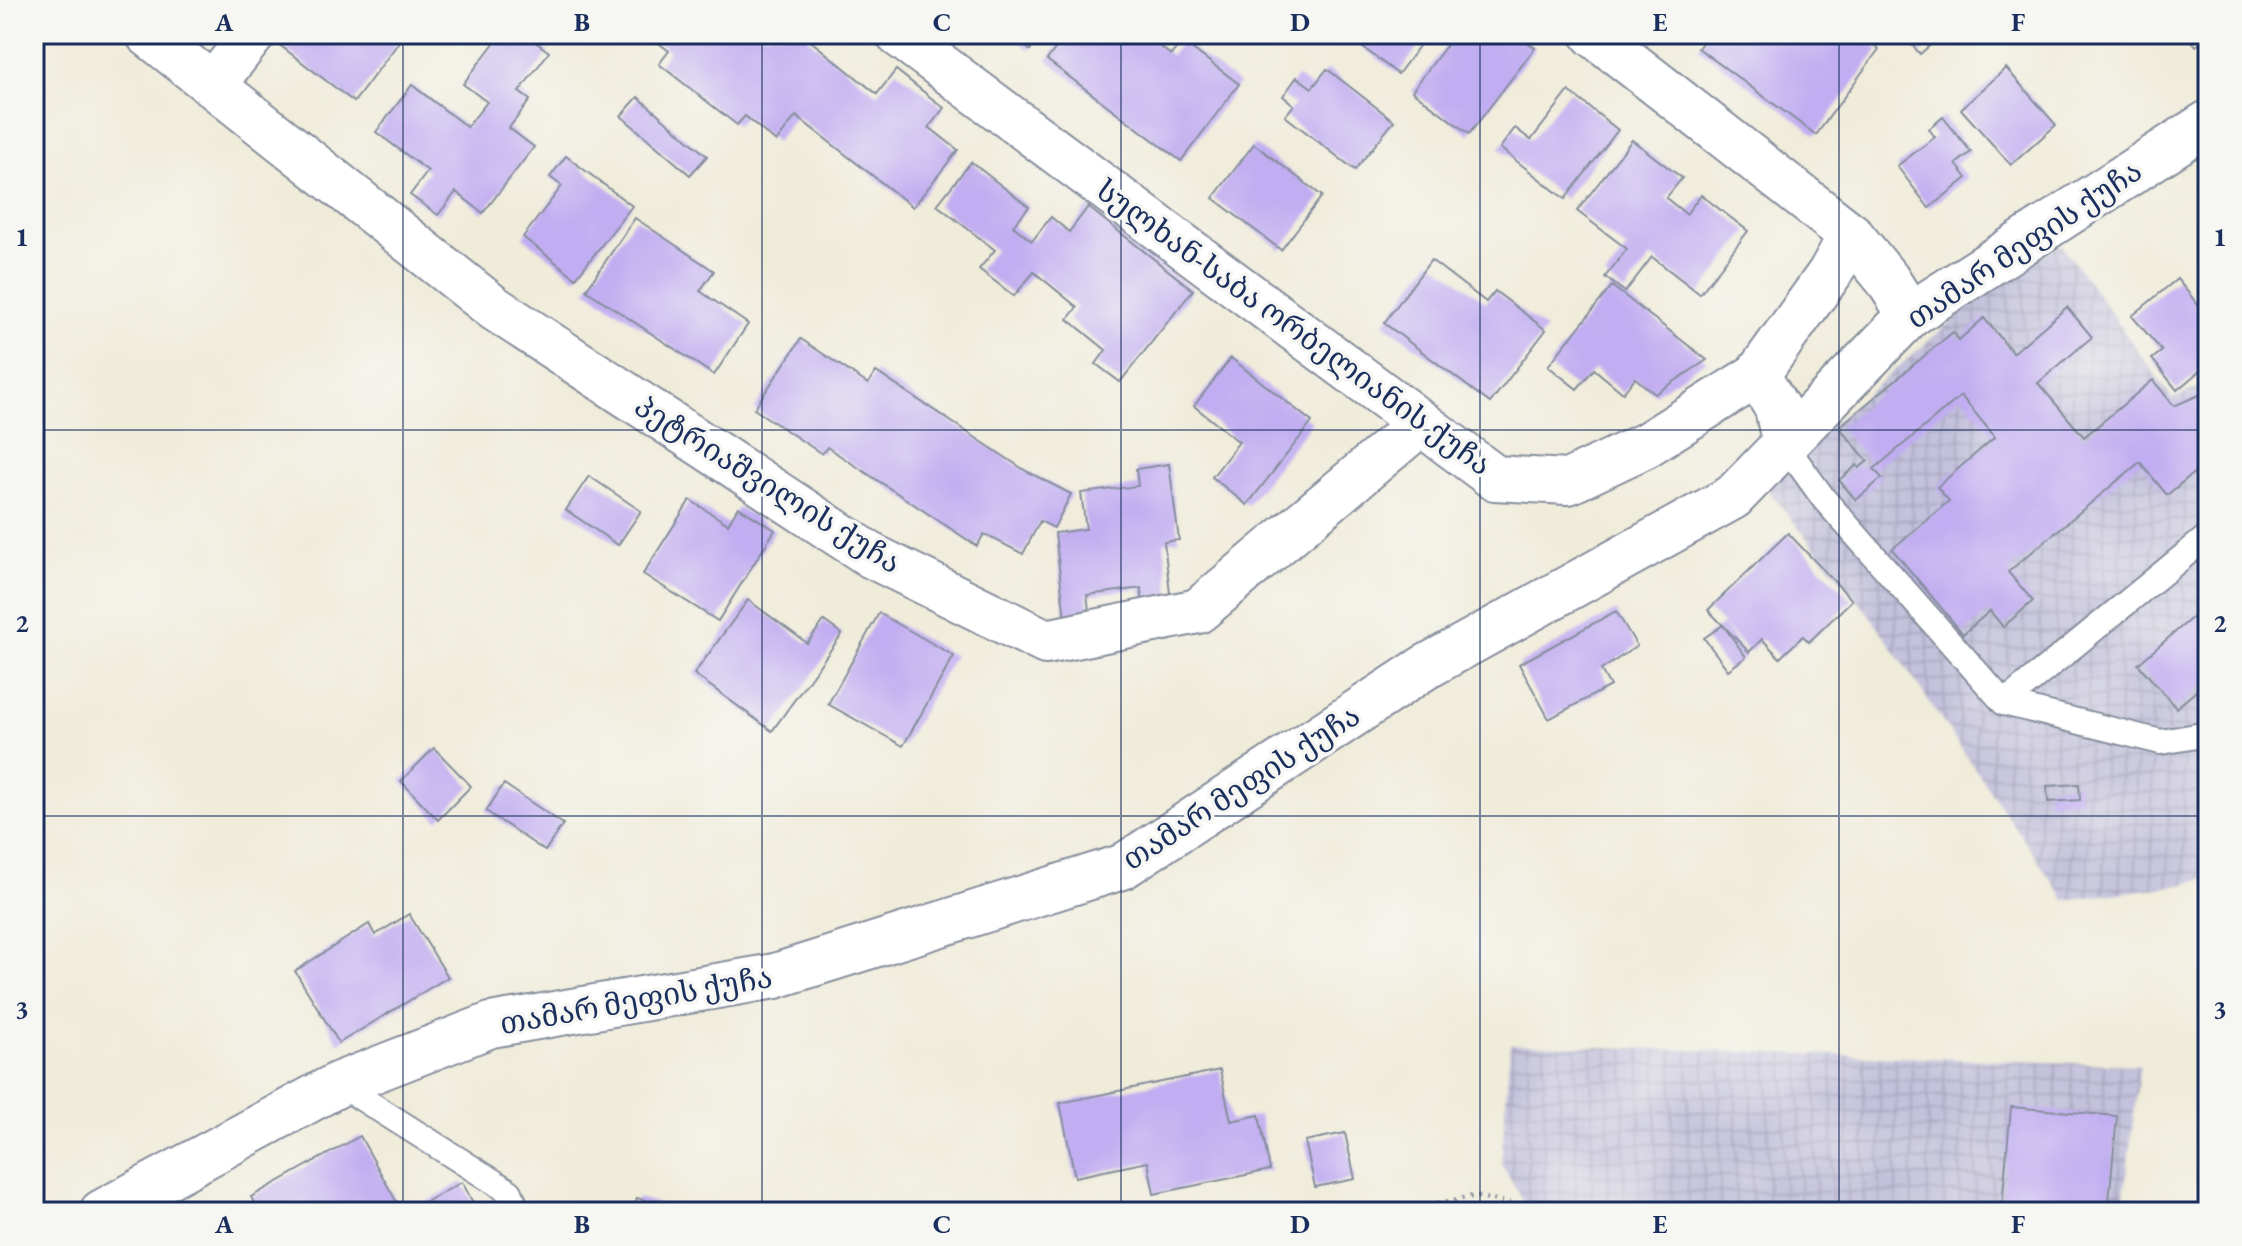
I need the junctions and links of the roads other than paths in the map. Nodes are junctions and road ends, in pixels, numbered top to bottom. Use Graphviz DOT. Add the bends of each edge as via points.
graph roads {
  1 [pos="148,34"];
  2 [pos="253,34"];
  3 [pos="898,34"];
  4 [pos="1593,34"];
  5 [pos="213,85"];
  6 [pos="2208,123"];
  7 [pos="1851,235"];
  8 [pos="1910,315"];
  9 [pos="1757,375"];
  10 [pos="1421,423"];
  11 [pos="1785,445"];
  12 [pos="2208,536"];
  13 [pos="2004,703"];
  14 [pos="2208,734"];
  15 [pos="339,1084"];
  16 [pos="102,1212"];
  17 [pos="518,1212"];
  1 -- 5 [label="street, პეტრიაშვილის ქუჩა"];
  2 -- 5 [label="street"];
  3 -- 10 [label="street, სულხან-საბა ორბელიანის ქუჩა"];
  4 -- 7 [label="street"];
  5 -- 10 [label="street, პეტრიაშვილის ქუჩა" via="494,308 872,556 1046,642 1198,611"];
  6 -- 8 [label="street, თამარ მეფის ქუჩა"];
  7 -- 8 [label="street"];
  7 -- 9 [label="street, სულხან-საბა ორბელიანის ქუჩა"];
  8 -- 11 [label="street, თამარ მეფის ქუჩა"];
  9 -- 10 [label="street, სულხან-საბა ორბელიანის ქუჩა" via="1646,445 1568,482 1495,478"];
  9 -- 11 [label="street" via="1777,408"];
  11 -- 13 [label="lane" via="1824,499"];
  11 -- 15 [label="street, თამარ მეფის ქუჩა" via="1733,497 1424,668 1122,867 775,976 491,1025"];
  12 -- 13 [label="lane"];
  13 -- 14 [label="lane" via="2161,742"];
  15 -- 16 [label="street, თამარ მეფის ქუჩა"];
  15 -- 17 [label="lane" via="510,1192"];
}
